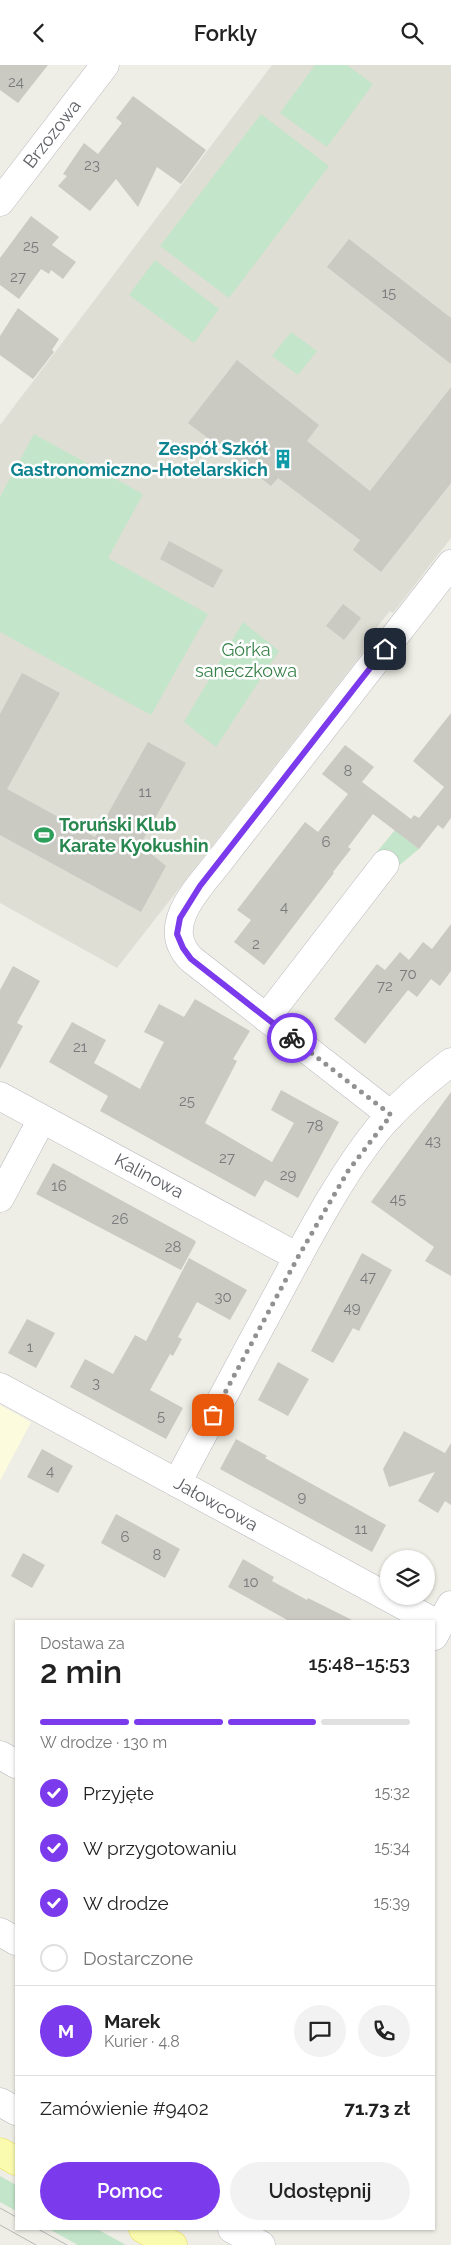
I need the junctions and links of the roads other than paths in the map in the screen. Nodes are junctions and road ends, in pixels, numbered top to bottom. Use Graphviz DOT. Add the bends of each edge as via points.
graph roads {
  1 [pos="105,65"];
  2 [pos="0,202"];
  3 [pos="451,564"];
  4 [pos="385,864"];
  5 [pos="266,1018"];
  6 [pos="451,1062"];
  7 [pos="0,1096"];
  8 [pos="391,1115"];
  9 [pos="42,1119"];
  10 [pos="0,1198"];
  11 [pos="298,1257"];
  12 [pos="0,1387"];
  13 [pos="177,1483"];
  14 [pos="434,1620"];
  15 [pos="0,1755"];
  16 [pos="15,1763"];
  17 [pos="0,1932"];
  18 [pos="15,1940"];
  19 [pos="0,2102"];
  20 [pos="15,2110"];
  21 [pos="0,2152"];
  22 [pos="15,2160"];
  23 [pos="145,2230"];
  24 [pos="173,2245"];
  1 -- 2 [label="street, Brzozowa"];
  3 -- 5 [label="street" via="221,859 180,918 177,934 186,953"];
  4 -- 5 [label="street"];
  5 -- 8 [label="street"];
  6 -- 8 [label="street"];
  7 -- 9 [label="street, Kalinowa"];
  8 -- 11 [label="street" via="356,1159"];
  9 -- 10 [label="street"];
  9 -- 11 [label="street, Kalinowa"];
  11 -- 13 [label="street"];
  12 -- 13 [label="street, Jałowcowa"];
  13 -- 14 [label="street, Jałowcowa"];
  15 -- 16 [label="street"];
  17 -- 18 [label="street"];
  19 -- 20 [label="street"];
  21 -- 22 [label="main road"];
  23 -- 24 [label="main road"];
}
